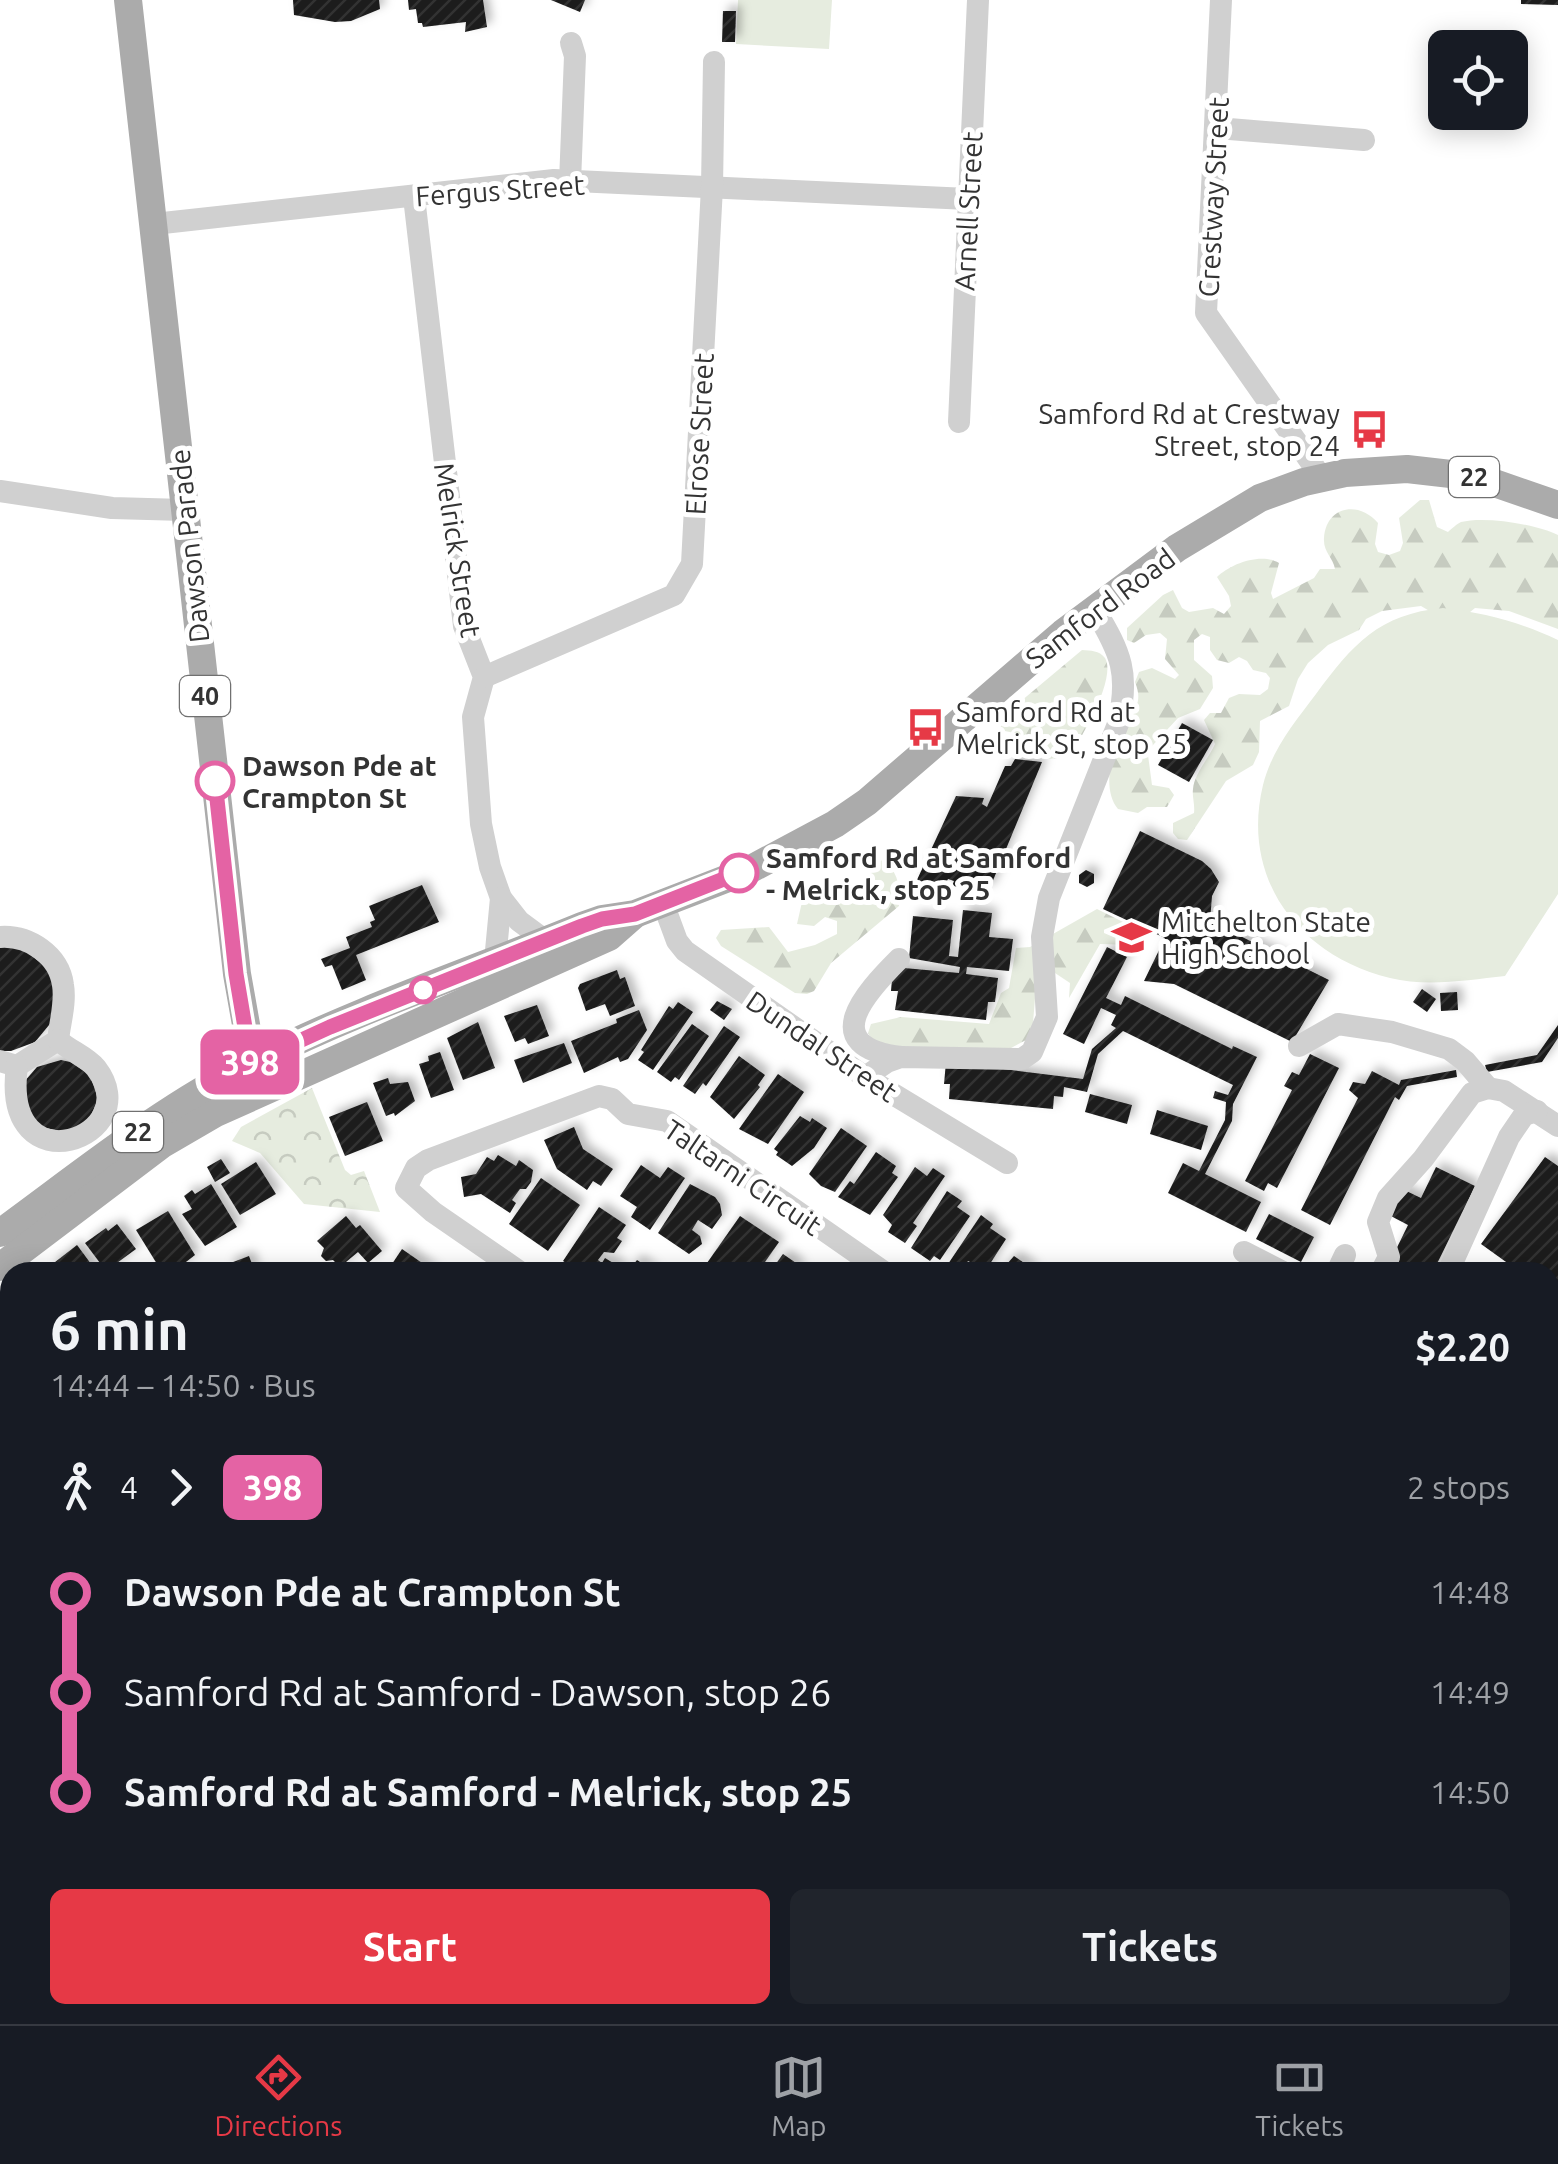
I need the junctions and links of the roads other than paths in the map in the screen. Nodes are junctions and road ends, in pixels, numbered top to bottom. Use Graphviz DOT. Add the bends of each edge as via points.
graph roads {
  1 [pos="128,0"];
  2 [pos="978,0"];
  3 [pos="1221,0"];
  4 [pos="572,43"];
  5 [pos="714,62"];
  6 [pos="1217,128"];
  7 [pos="1364,140"];
  8 [pos="570,182"];
  9 [pos="712,187"];
  10 [pos="414,197"];
  11 [pos="968,200"];
  12 [pos="154,224"];
  13 [pos="959,422"];
  14 [pos="1322,478"];
  15 [pos="0,491"];
  16 [pos="1558,504"];
  17 [pos="184,510"];
  18 [pos="1095,610"];
  19 [pos="484,677"];
  20 [pos="501,898"];
  21 [pos="663,903"];
  22 [pos="635,914"];
  23 [pos="0,937"];
  24 [pos="546,941"];
  25 [pos="900,959"];
  26 [pos="495,961"];
  27 [pos="58,1040"];
  28 [pos="1300,1046"];
  29 [pos="901,1058"];
  30 [pos="251,1063"];
  31 [pos="8,1064"];
  32 [pos="865,1077"];
  33 [pos="1488,1088"];
  34 [pos="258,1092"];
  35 [pos="1537,1111"];
  36 [pos="1558,1126"];
  37 [pos="1006,1164"];
  38 [pos="0,1233"];
  39 [pos="1244,1252"];
  40 [pos="7,1262"];
  41 [pos="506,1262"];
  42 [pos="870,1262"];
  43 [pos="1264,1262"];
  44 [pos="1386,1262"];
  45 [pos="1453,1262"];
  1 -- 12 [label="main road, Dawson Parade / 40"];
  2 -- 11 [label="street, Arnell Street"];
  3 -- 6 [label="street, Crestway Street"];
  4 -- 8 [label="street"];
  5 -- 9 [label="street, Elrose Street"];
  6 -- 7 [label="street"];
  6 -- 14 [label="street, Crestway Street" via="1206,313"];
  8 -- 9 [label="street, Fergus Street"];
  8 -- 10 [label="street, Fergus Street"];
  9 -- 11 [label="street, Fergus Street"];
  9 -- 19 [label="street, Elrose Street" via="692,564 674,595"];
  10 -- 12 [label="street, Fergus Street"];
  10 -- 19 [label="street, Melrick Street" via="464,626"];
  11 -- 13 [label="street, Arnell Street"];
  12 -- 17 [label="main road, Dawson Parade / 40"];
  14 -- 16 [label="main road, Samford Road / 22" via="1432,470"];
  14 -- 18 [label="main road, Samford Road / 22" via="1243,506"];
  15 -- 17 [label="street" via="112,508"];
  17 -- 30 [label="main road, Dawson Parade / 40"];
  18 -- 21 [label="main road, Samford Road / 22" via="835,824 780,856"];
  18 -- 29 [label="street" via="1120,652 1125,696 1048,898 1042,938 1048,1006 1032,1052 1022,1059"];
  19 -- 20 [label="street, Melrick Street" via="474,734 484,843"];
  20 -- 24 [label="street, Melrick Street"];
  20 -- 26 [label="street, Melrick Street"];
  21 -- 22 [label="main road, Samford Road / 22"];
  21 -- 32 [label="street, Dundal Street" via="685,951"];
  22 -- 24 [label="main road, Samford Road / 22"];
  22 -- 34 [label="main road, Samford Road / 22" via="609,937"];
  23 -- 27 [label="street" via="28,941 57,966 63,984"];
  24 -- 26 [label="main road, Samford Road / 22"];
  25 -- 29 [label="street" via="873,985 853,1022 860,1040"];
  26 -- 30 [label="main road, Samford Road / 22"];
  27 -- 31 [label="street"];
  27 -- 31 [label="street" via="86,1059 104,1083 101,1116 86,1133 49,1141 24,1127"];
  28 -- 33 [label="street" via="1338,1024 1392,1032 1449,1049"];
  29 -- 32 [label="street"];
  30 -- 34 [label="main road, Dawson Parade / 40"];
  30 -- 38 [label="main road, Samford Road / 22" via="146,1126"];
  32 -- 37 [label="street, Dundal Street"];
  33 -- 35 [label="street"];
  33 -- 44 [label="street" via="1472,1093 1388,1198 1378,1222"];
  34 -- 40 [label="main road, Samford Road / 22" via="161,1145"];
  35 -- 36 [label="street"];
  35 -- 45 [label="street" via="1524,1115 1510,1137"];
  39 -- 43 [label="street"];
  41 -- 42 [label="street, Taltarni Circuit" via="406,1188 416,1168 599,1096 628,1114 667,1121"];
}
